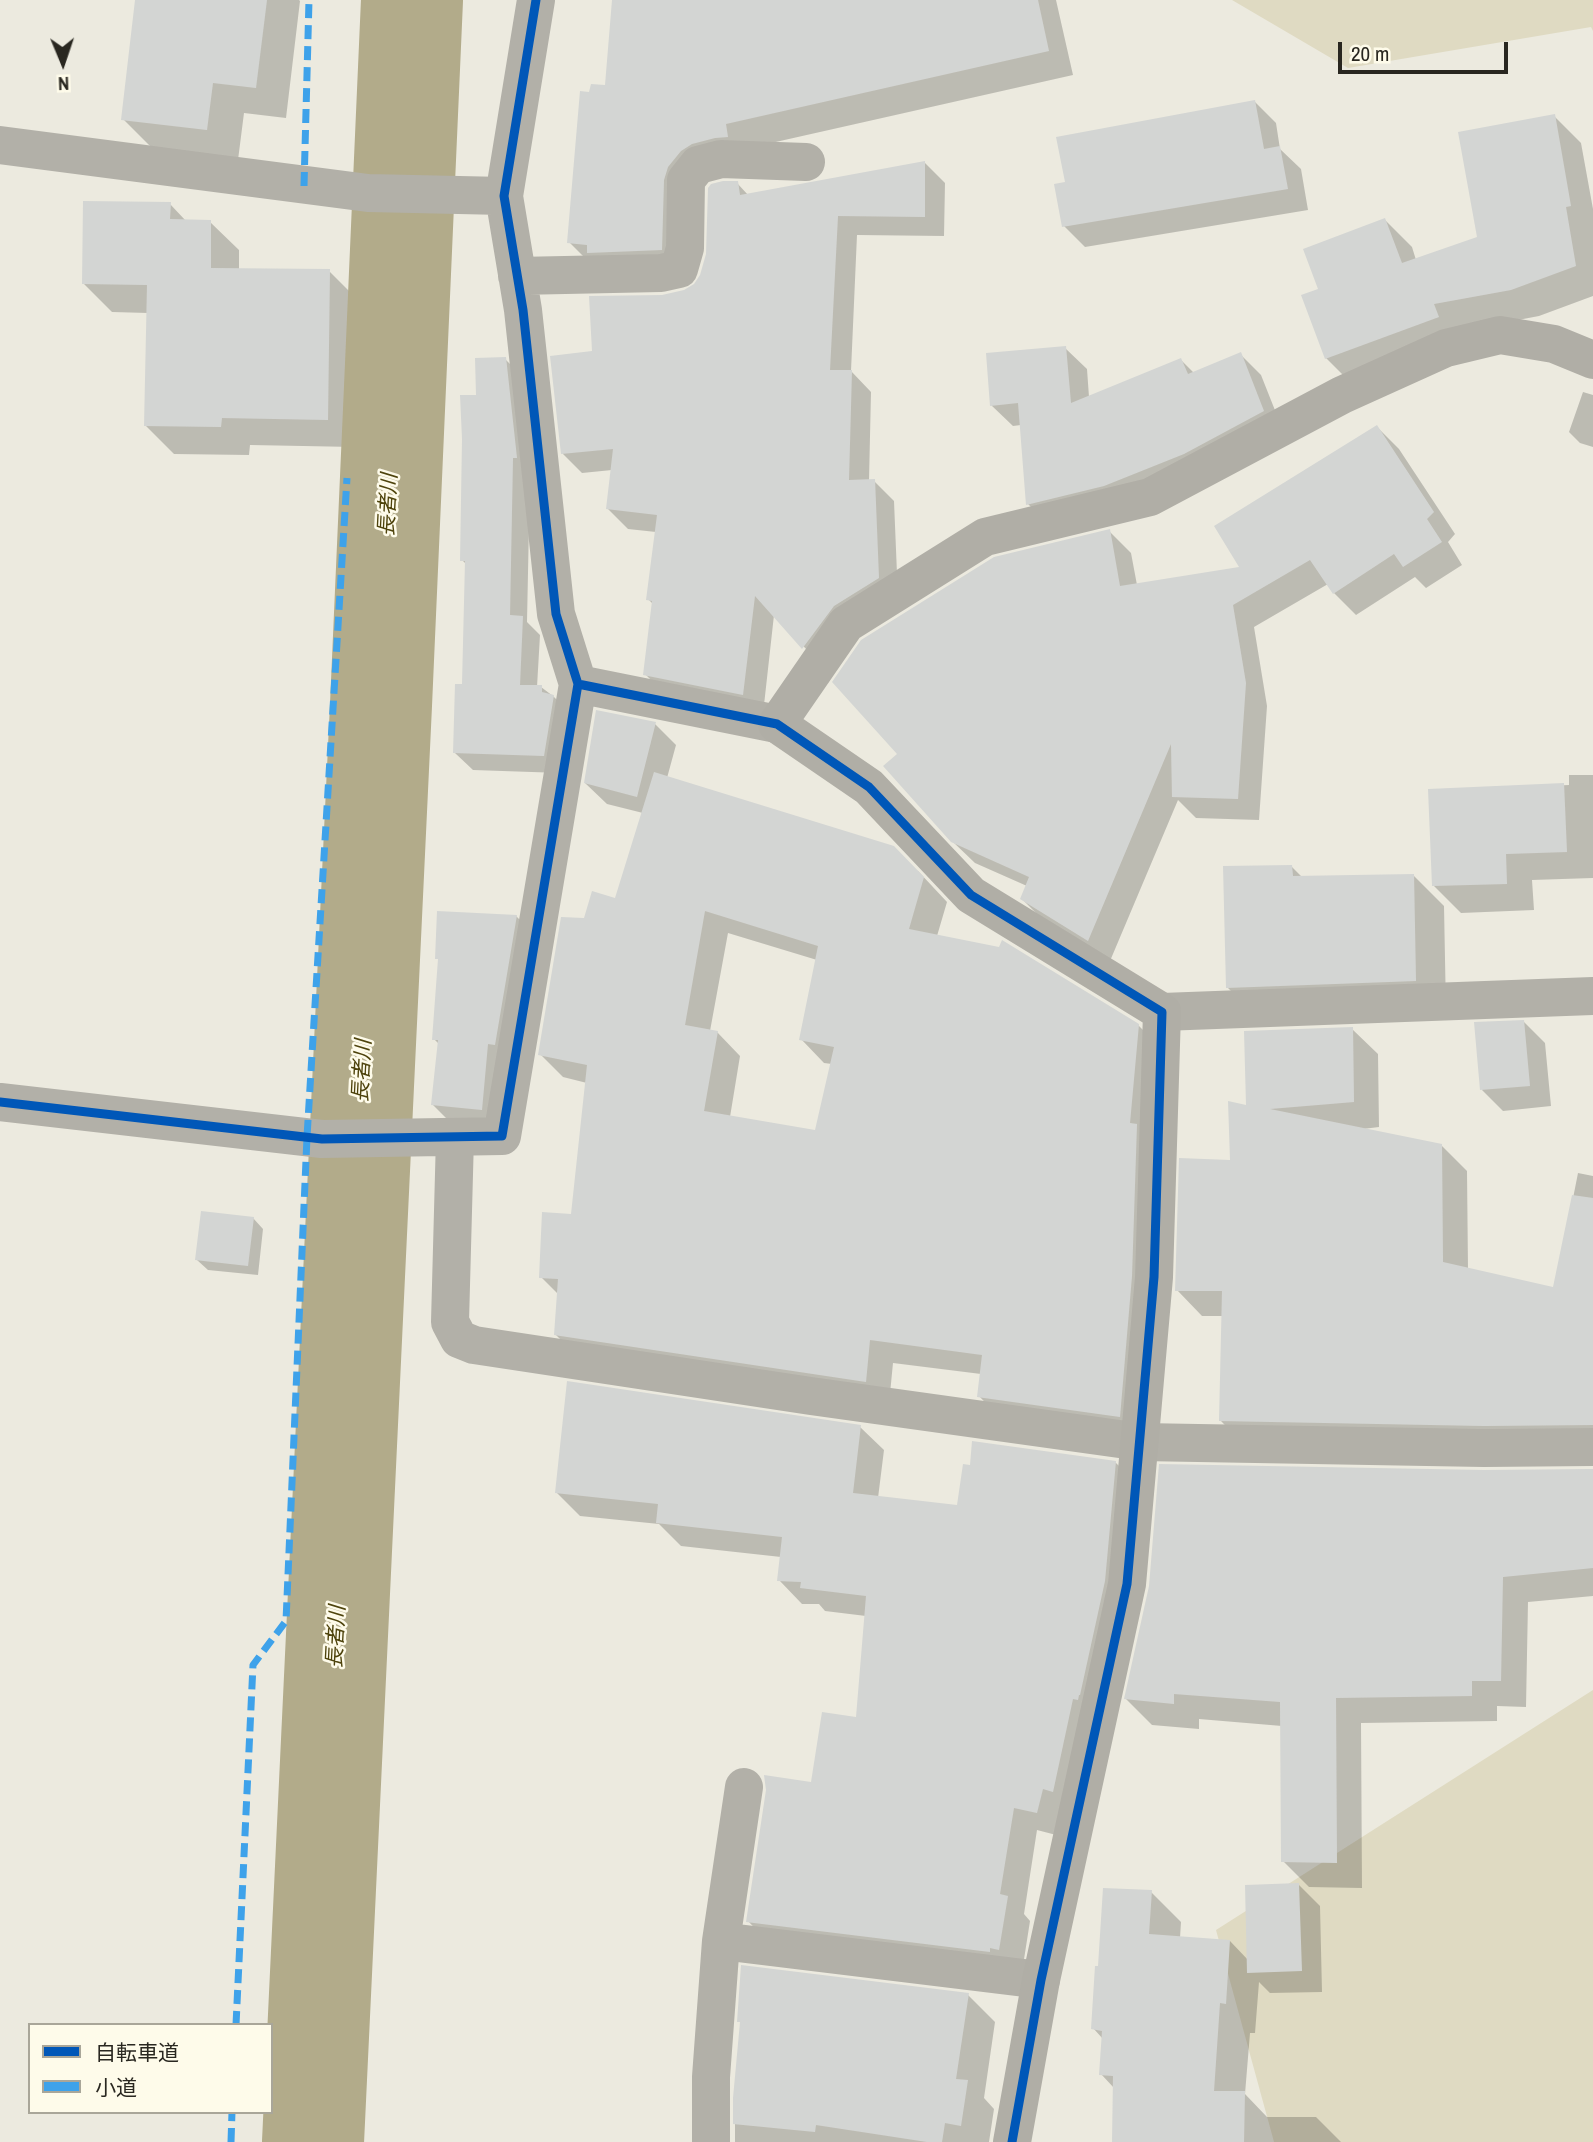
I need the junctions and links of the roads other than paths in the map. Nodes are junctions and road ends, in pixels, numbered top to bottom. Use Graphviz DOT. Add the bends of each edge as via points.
graph roads {
  1 [pos="536,0"];
  2 [pos="0,145"];
  3 [pos="806,162"];
  4 [pos="504,197"];
  5 [pos="517,276"];
  6 [pos="1593,360"];
  7 [pos="578,684"];
  8 [pos="777,724"];
  9 [pos="1593,996"];
  10 [pos="1162,1012"];
  11 [pos="0,1102"];
  12 [pos="436,1138"];
  13 [pos="1141,1442"];
  14 [pos="1593,1447"];
  15 [pos="744,1787"];
  16 [pos="721,1941"];
  17 [pos="1041,1980"];
  18 [pos="711,2142"];
  19 [pos="1012,2142"];
  1 -- 4 [label="street"];
  2 -- 4 [label="street" via="368,193"];
  3 -- 5 [label="street" via="722,159 698,165 686,180 685,248 678,269"];
  4 -- 5 [label="street"];
  5 -- 7 [label="street" via="556,614"];
  6 -- 8 [label="street" via="1554,344 1500,335 1446,348 1342,394 1150,497 985,537 846,624"];
  7 -- 8 [label="street"];
  7 -- 12 [label="street" via="502,1136"];
  8 -- 10 [label="street" via="869,787 971,895"];
  9 -- 10 [label="street"];
  10 -- 13 [label="street" via="1154,1277"];
  11 -- 12 [label="street" via="322,1139"];
  12 -- 13 [label="street" via="450,1322 458,1339 811,1396"];
  13 -- 14 [label="street"];
  13 -- 17 [label="street" via="1127,1584"];
  15 -- 16 [label="street"];
  16 -- 17 [label="street"];
  16 -- 18 [label="street"];
  17 -- 19 [label="street"];
}
